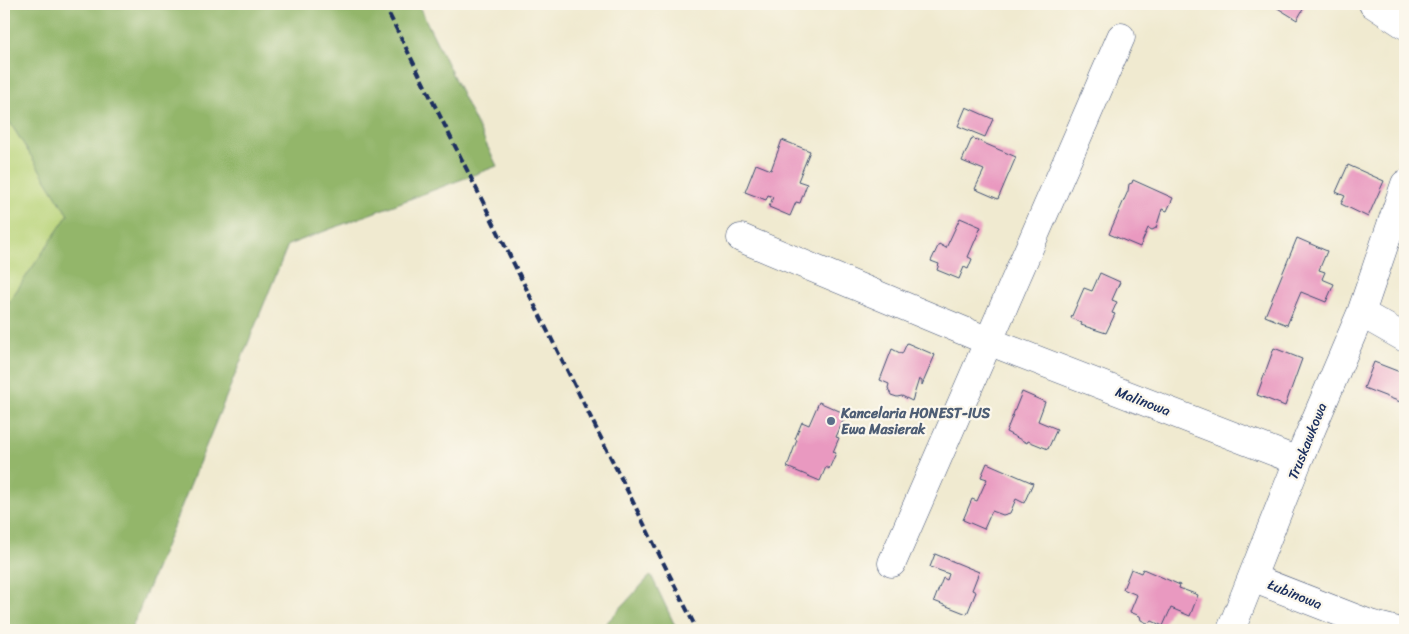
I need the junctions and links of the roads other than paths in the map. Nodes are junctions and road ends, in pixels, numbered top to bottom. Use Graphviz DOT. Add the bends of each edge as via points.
graph roads {
  1 [pos="1373,4"];
  2 [pos="1405,25"];
  3 [pos="1121,37"];
  4 [pos="1405,184"];
  5 [pos="741,238"];
  6 [pos="1360,313"];
  7 [pos="1405,338"];
  8 [pos="988,341"];
  9 [pos="1298,461"];
  10 [pos="892,563"];
  11 [pos="1252,578"];
  12 [pos="1231,630"];
  13 [pos="1394,630"];
  1 -- 2 [label="street"];
  3 -- 8 [label="street"];
  4 -- 6 [label="street, Truskawkowa"];
  5 -- 8 [label="street, Malinowa"];
  6 -- 7 [label="street"];
  6 -- 9 [label="street, Truskawkowa"];
  8 -- 9 [label="street, Malinowa"];
  8 -- 10 [label="street"];
  9 -- 11 [label="street, Truskawkowa"];
  11 -- 12 [label="street, Truskawkowa"];
  11 -- 13 [label="street, Łubinowa" via="1370,624"];
}
